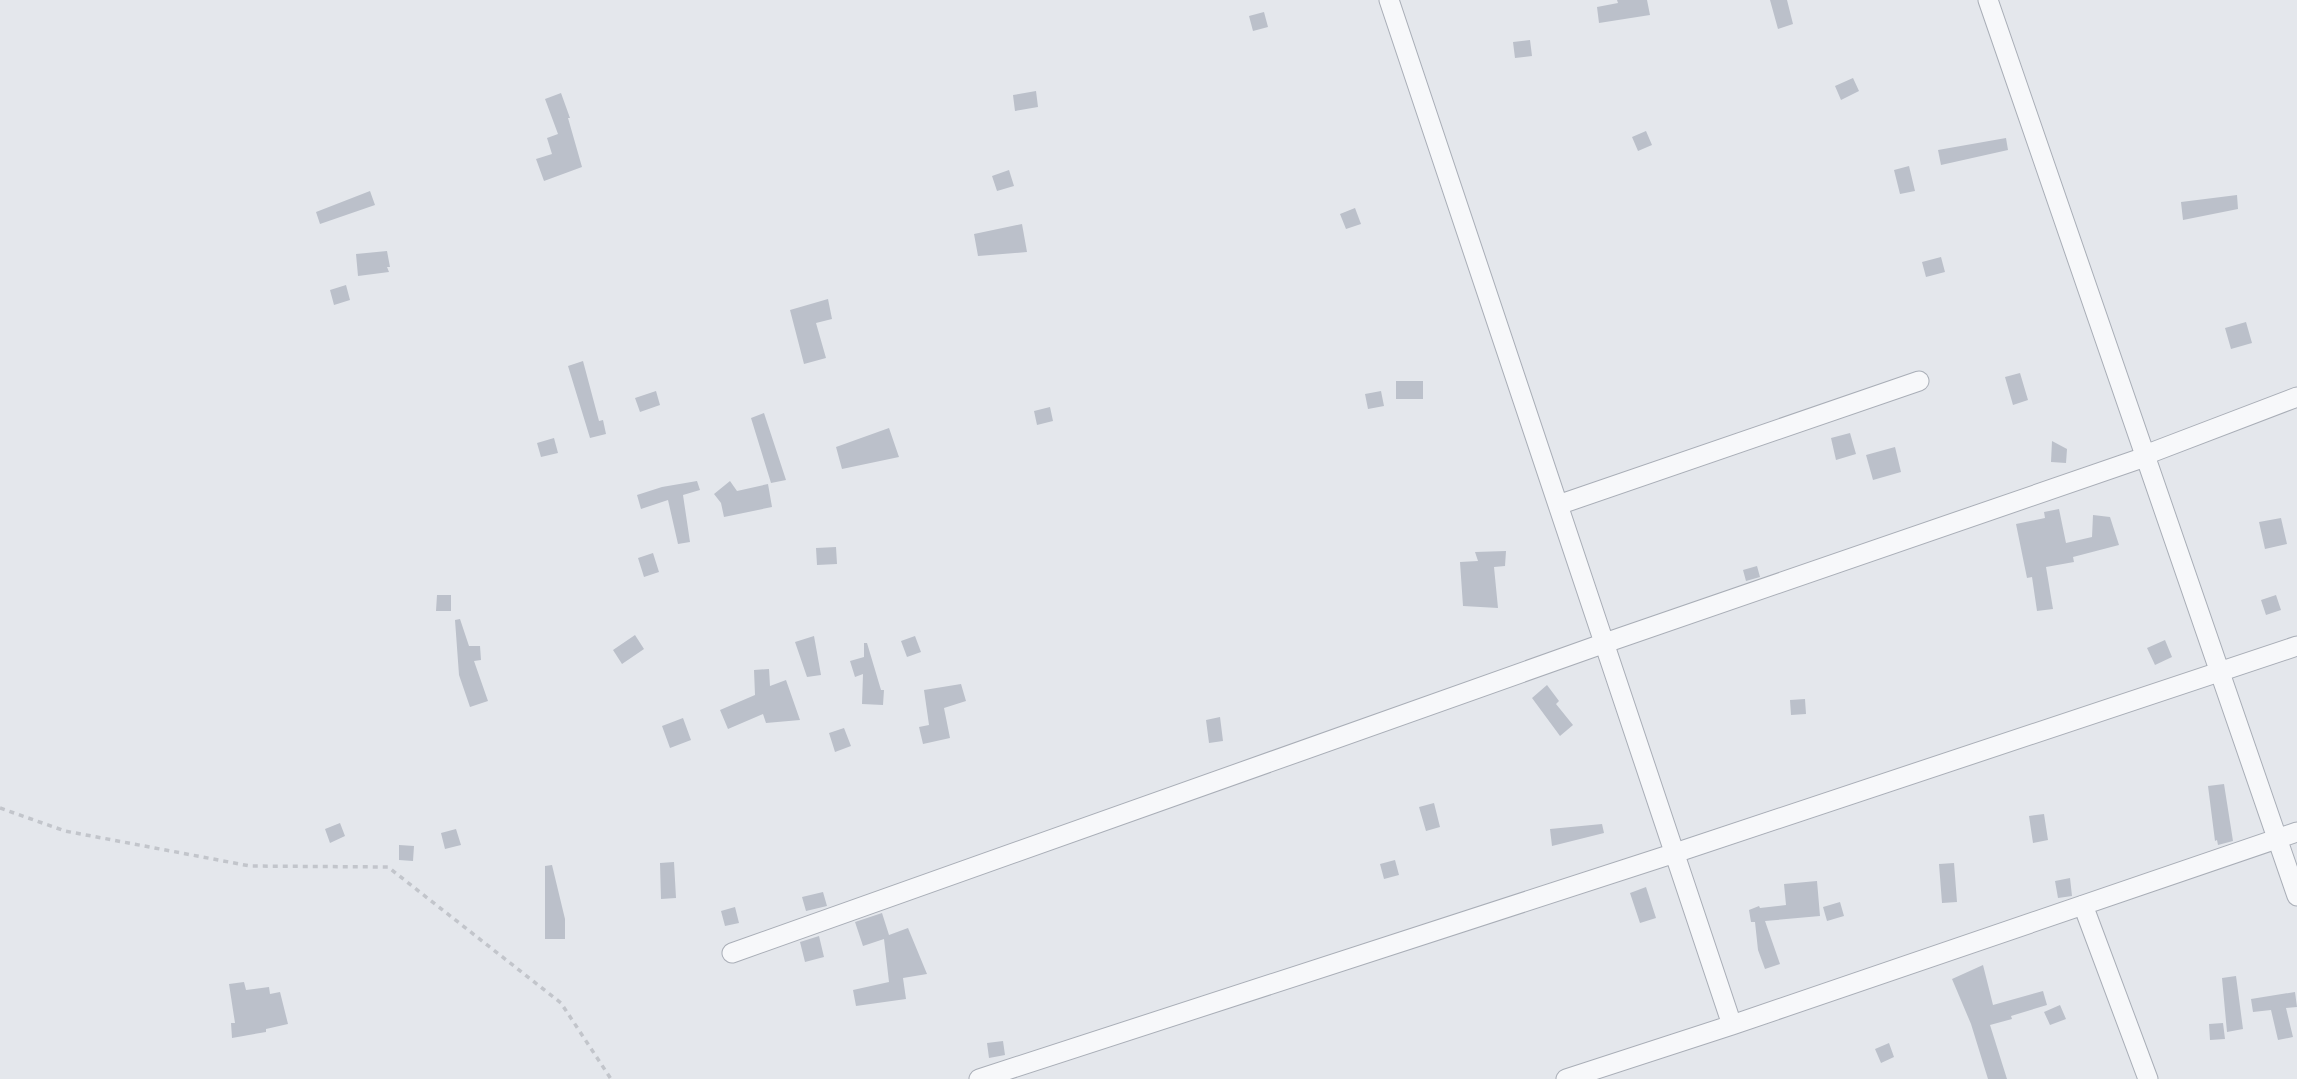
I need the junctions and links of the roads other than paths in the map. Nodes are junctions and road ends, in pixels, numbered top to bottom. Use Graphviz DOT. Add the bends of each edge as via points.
graph roads {
  1 [pos="1389,0"];
  2 [pos="1988,0"];
  3 [pos="1919,381"];
  4 [pos="2297,397"];
  5 [pos="2145,456"];
  6 [pos="1558,505"];
  7 [pos="1605,643"];
  8 [pos="2297,646"];
  9 [pos="2220,672"];
  10 [pos="2297,832"];
  11 [pos="2277,838"];
  12 [pos="1675,853"];
  13 [pos="2297,896"];
  14 [pos="2084,905"];
  15 [pos="732,953"];
  16 [pos="1732,1025"];
  17 [pos="979,1079"];
  18 [pos="1566,1079"];
  19 [pos="2148,1079"];
  1 -- 6 [label="street"];
  2 -- 5 [label="street"];
  3 -- 6 [label="street"];
  4 -- 5 [label="street"];
  5 -- 7 [label="street"];
  5 -- 9 [label="street"];
  6 -- 7 [label="street"];
  7 -- 12 [label="street"];
  7 -- 15 [label="street"];
  8 -- 9 [label="street"];
  9 -- 11 [label="street"];
  9 -- 12 [label="street"];
  10 -- 11 [label="street"];
  11 -- 13 [label="street"];
  11 -- 14 [label="street"];
  12 -- 16 [label="street"];
  12 -- 17 [label="street"];
  14 -- 16 [label="street"];
  14 -- 19 [label="street"];
  16 -- 18 [label="street"];
}
